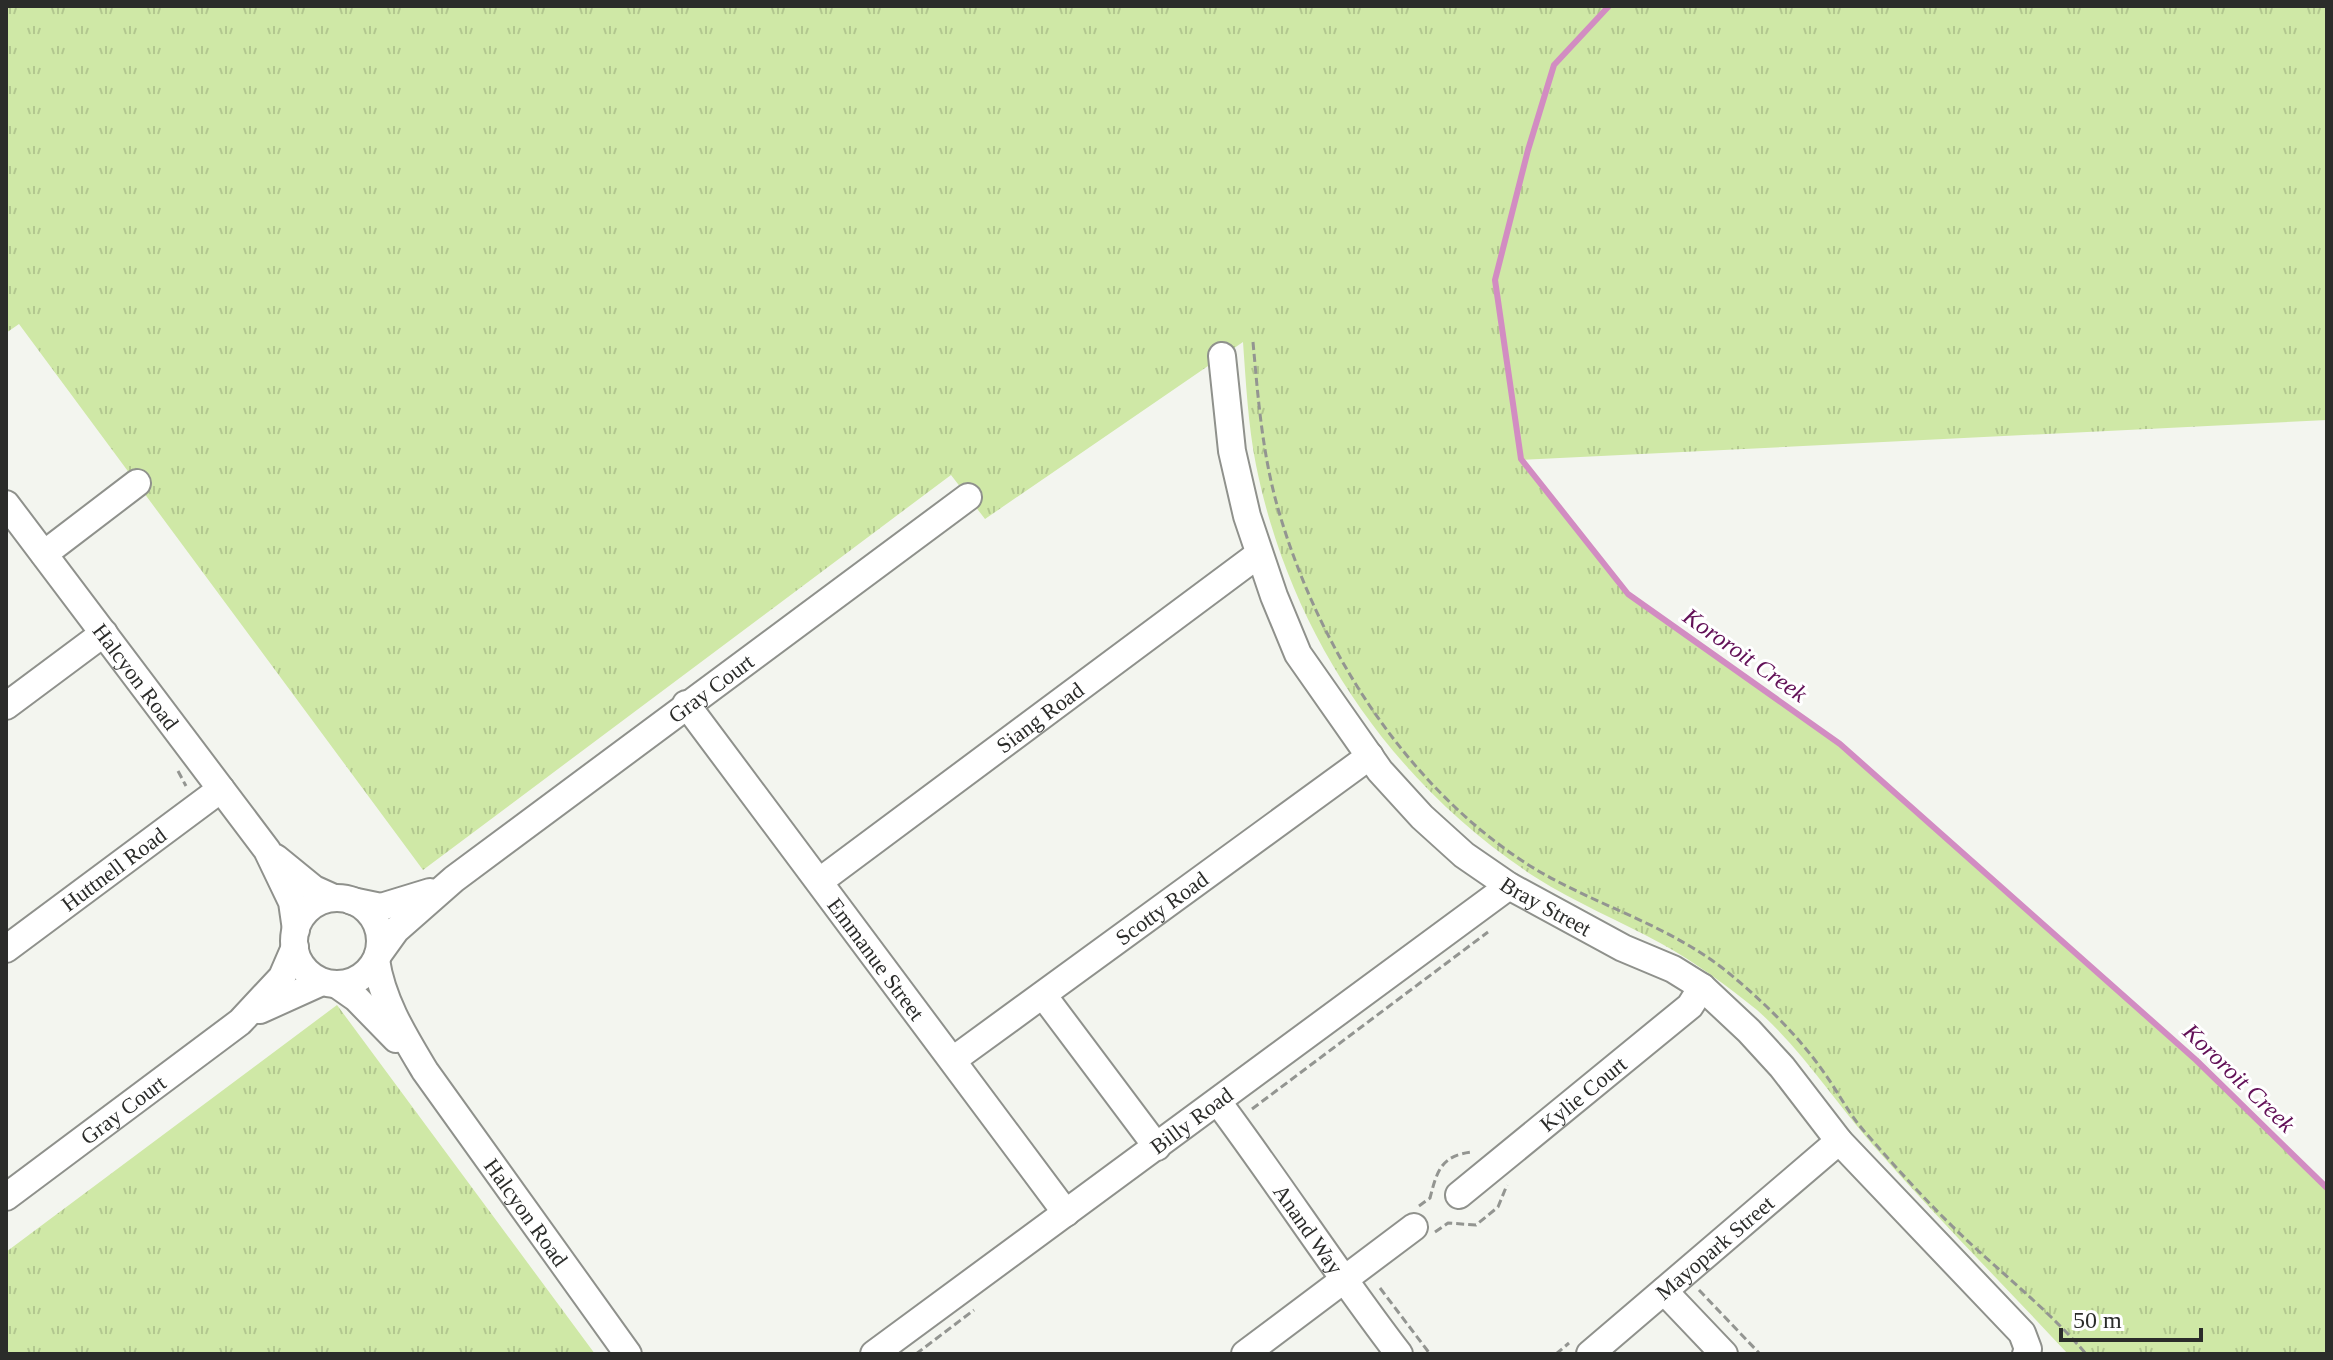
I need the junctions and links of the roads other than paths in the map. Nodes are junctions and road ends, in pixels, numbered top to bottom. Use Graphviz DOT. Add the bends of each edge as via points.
graph roads {
  1 [pos="1222,356"];
  2 [pos="137,483"];
  3 [pos="968,497"];
  4 [pos="6,504"];
  5 [pos="44,554"];
  6 [pos="1259,554"];
  7 [pos="104,633"];
  8 [pos="686,704"];
  9 [pos="6,706"];
  10 [pos="1370,756"];
  11 [pos="221,789"];
  12 [pos="267,850"];
  13 [pos="454,879"];
  14 [pos="820,881"];
  15 [pos="1509,886"];
  16 [pos="341,899"];
  17 [pos="296,938"];
  18 [pos="6,949"];
  19 [pos="377,958"];
  20 [pos="329,983"];
  21 [pos="1702,987"];
  22 [pos="1043,995"];
  23 [pos="240,1022"];
  24 [pos="953,1060"];
  25 [pos="425,1071"];
  26 [pos="1218,1102"];
  27 [pos="1839,1141"];
  28 [pos="1157,1147"];
  29 [pos="1459,1195"];
  30 [pos="6,1197"];
  31 [pos="1066,1213"];
  32 [pos="1416,1217"];
  33 [pos="1354,1274"];
  34 [pos="1664,1291"];
  35 [pos="628,1354"];
  36 [pos="874,1354"];
  37 [pos="1245,1354"];
  38 [pos="1399,1354"];
  39 [pos="1590,1354"];
  40 [pos="1724,1354"];
  41 [pos="2026,1354"];
  1 -- 6 [label="street, Bray Street" via="1232,451"];
  2 -- 5 [label="street"];
  3 -- 8 [label="street, Gray Court"];
  4 -- 5 [label="street, Halcyon Road"];
  5 -- 7 [label="street, Halcyon Road"];
  6 -- 10 [label="street, Bray Street" via="1298,654"];
  6 -- 14 [label="street, Siang Road"];
  7 -- 9 [label="street"];
  7 -- 11 [label="street, Halcyon Road"];
  8 -- 13 [label="street, Gray Court"];
  8 -- 14 [label="street, Emmanue Street"];
  10 -- 15 [label="street, Bray Street" via="1422,817"];
  10 -- 22 [label="street, Scotty Road"];
  11 -- 12 [label="street, Halcyon Road"];
  11 -- 18 [label="street, Huttnell Road"];
  12 -- 16 [label="street" via="314,889"];
  12 -- 17 [label="street" via="292,902"];
  13 -- 16 [label="street" via="381,907"];
  13 -- 19 [label="street" via="396,930"];
  14 -- 24 [label="street, Emmanue Street"];
  15 -- 21 [label="street, Bray Street"];
  15 -- 26 [label="street, Billy Road"];
  16 -- 17 [label="street" via="307,910"];
  16 -- 19 [label="street" via="371,915 380,941"];
  17 -- 20 [label="street" via="301,964 310,975"];
  17 -- 23 [label="street" via="282,977"];
  19 -- 20 [label="street" via="362,977"];
  19 -- 25 [label="street" via="379,981 395,1019"];
  20 -- 23 [label="street" via="275,1002"];
  20 -- 25 [label="street" via="379,1019"];
  21 -- 27 [label="street, Bray Street" via="1774,1058"];
  21 -- 29 [label="street, Kylie Court" via="1690,1006"];
  22 -- 24 [label="street, Scotty Road"];
  22 -- 28 [label="street"];
  23 -- 30 [label="street, Gray Court"];
  24 -- 31 [label="street, Emmanue Street"];
  25 -- 35 [label="street, Halcyon Road"];
  26 -- 28 [label="street, Billy Road"];
  26 -- 33 [label="street, Anand Way" via="1310,1228"];
  27 -- 34 [label="street, Mayopark Street"];
  27 -- 41 [label="street, Bray Street" via="2022,1333"];
  28 -- 31 [label="street, Billy Road"];
  31 -- 36 [label="street, Billy Road"];
  32 -- 33 [label="street"];
  33 -- 37 [label="street"];
  33 -- 38 [label="street, Anand Way"];
  34 -- 39 [label="street, Mayopark Street"];
  34 -- 40 [label="street"];
}
